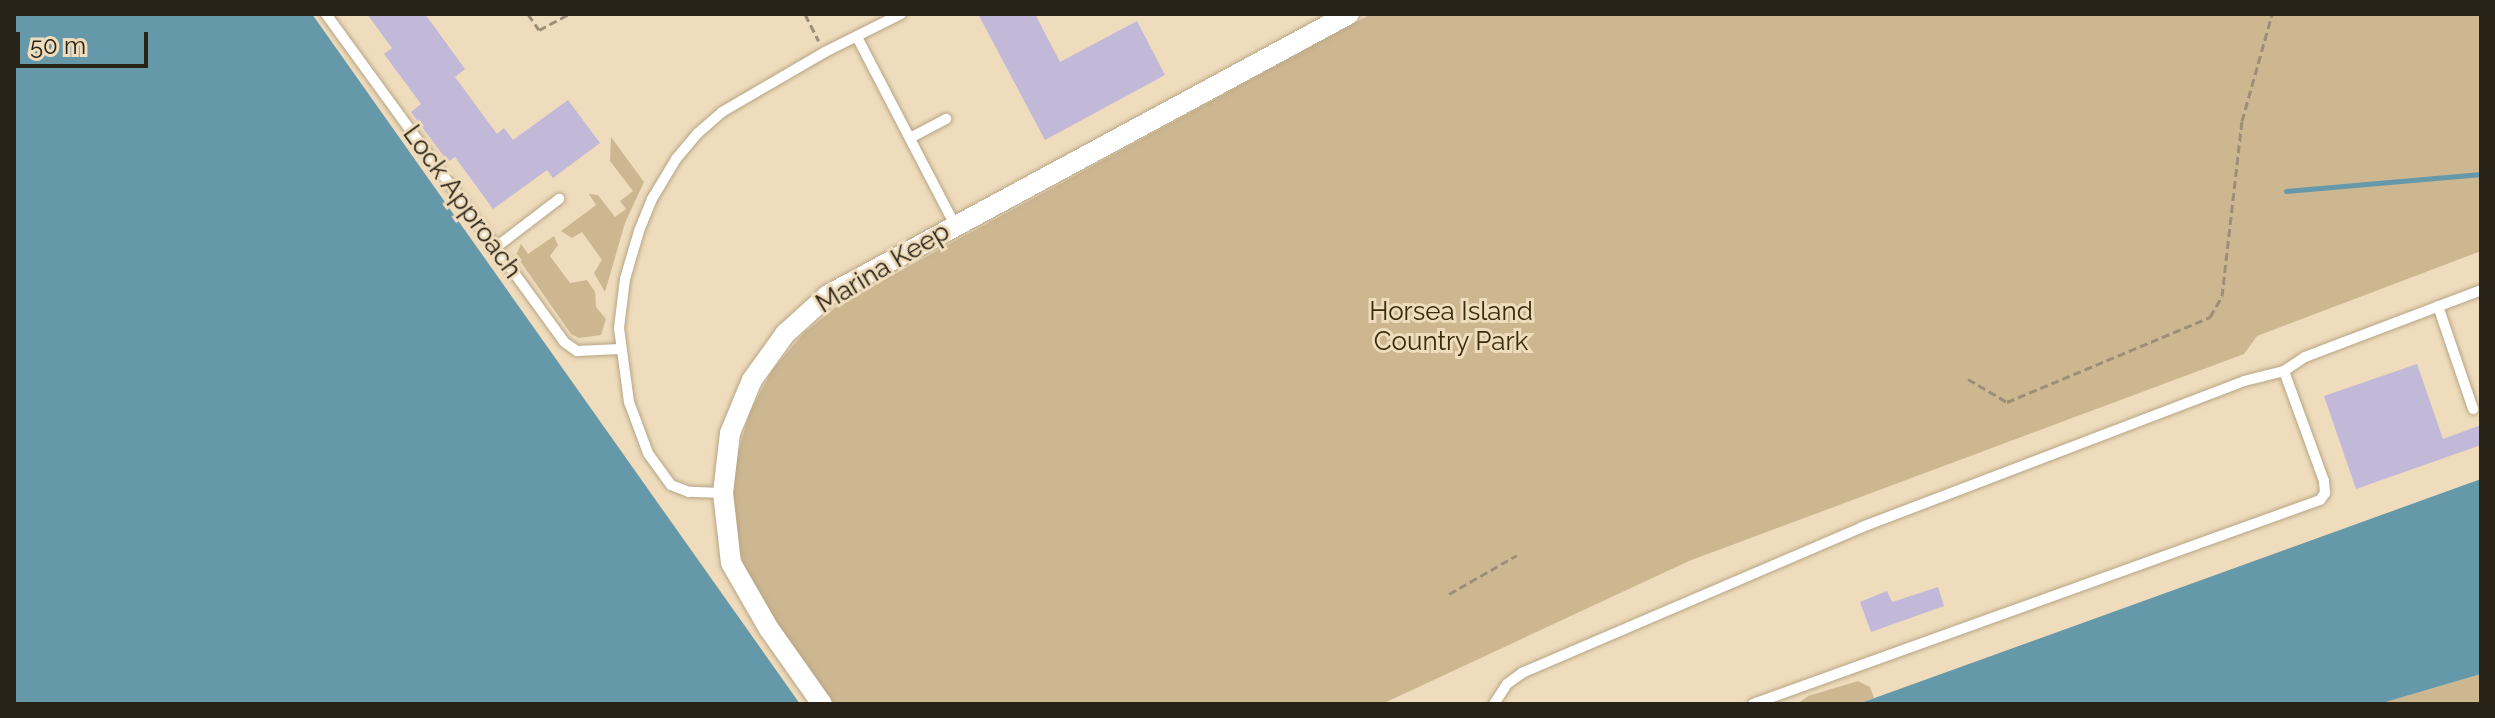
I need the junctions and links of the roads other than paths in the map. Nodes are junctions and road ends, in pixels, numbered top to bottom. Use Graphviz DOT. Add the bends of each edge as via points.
graph roads {
  1 [pos="326,14"];
  2 [pos="901,14"];
  3 [pos="1339,16"];
  4 [pos="857,37"];
  5 [pos="946,119"];
  6 [pos="910,138"];
  7 [pos="559,199"];
  8 [pos="955,225"];
  9 [pos="495,248"];
  10 [pos="2481,290"];
  11 [pos="2438,306"];
  12 [pos="620,349"];
  13 [pos="2284,371"];
  14 [pos="2473,409"];
  15 [pos="723,493"];
  16 [pos="822,704"];
  17 [pos="1494,704"];
  18 [pos="1753,704"];
  1 -- 9 [label="lane, Lock Approach"];
  2 -- 4 [label="lane"];
  3 -- 8 [label="street, Marina Keep"];
  4 -- 6 [label="lane"];
  4 -- 12 [label="lane" via="722,112 676,159 652,199 631,256 620,310"];
  5 -- 6 [label="lane"];
  6 -- 8 [label="lane"];
  7 -- 9 [label="lane"];
  8 -- 15 [label="street, Marina Keep" via="828,295 785,334 752,380 730,433"];
  9 -- 12 [label="lane, Lock Approach" via="568,346 583,352"];
  10 -- 11 [label="lane"];
  11 -- 13 [label="lane" via="2305,357"];
  11 -- 14 [label="lane"];
  12 -- 15 [label="lane" via="629,402 648,453 671,485 689,492"];
  13 -- 17 [label="lane" via="2244,381 1862,527 1522,673"];
  13 -- 18 [label="lane" via="2324,481 2320,500"];
  15 -- 16 [label="street, Marina Keep" via="731,563"];
}
